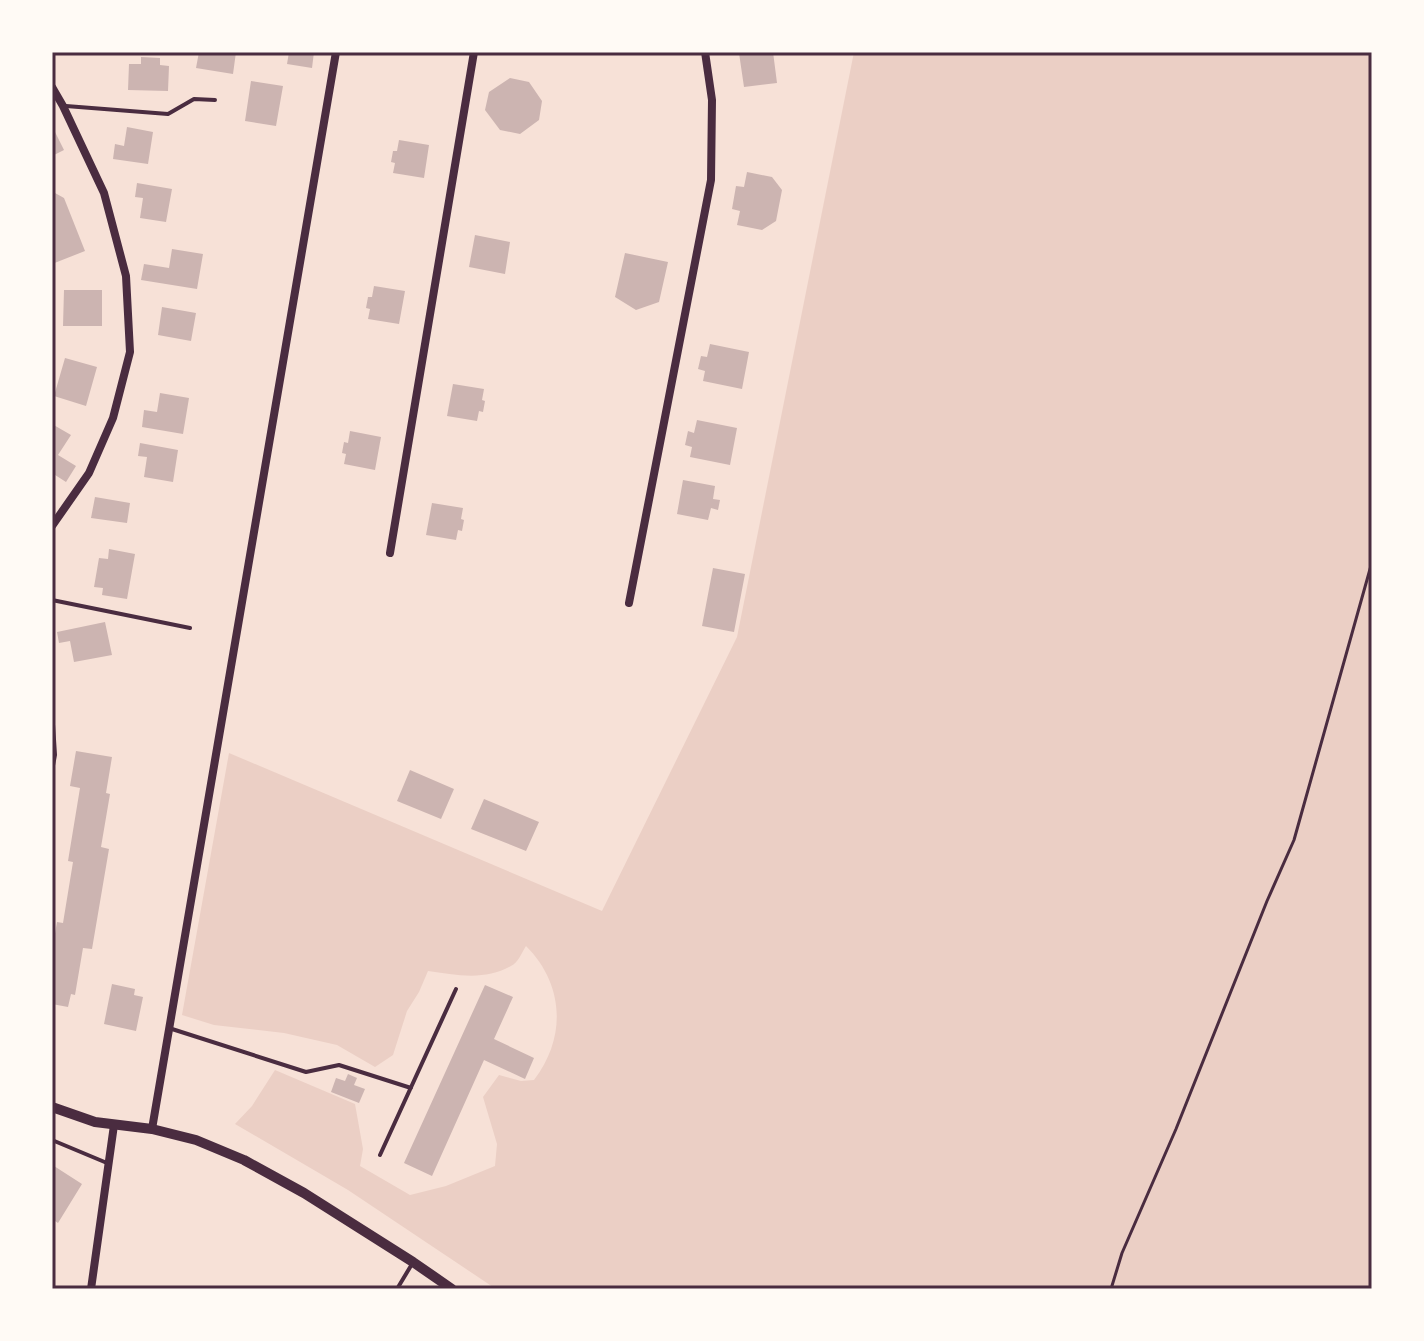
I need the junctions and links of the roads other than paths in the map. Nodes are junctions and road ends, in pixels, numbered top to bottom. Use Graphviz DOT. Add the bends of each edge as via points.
graph roads {
  1 [pos="336,52"];
  2 [pos="474,52"];
  3 [pos="705,52"];
  4 [pos="52,87"];
  5 [pos="215,100"];
  6 [pos="63,106"];
  7 [pos="52,526"];
  8 [pos="390,553"];
  9 [pos="52,600"];
  10 [pos="629,603"];
  11 [pos="190,628"];
  12 [pos="52,709"];
  13 [pos="52,771"];
  14 [pos="456,989"];
  15 [pos="169,1028"];
  16 [pos="411,1088"];
  17 [pos="52,1107"];
  18 [pos="114,1125"];
  19 [pos="152,1129"];
  20 [pos="52,1140"];
  21 [pos="380,1155"];
  22 [pos="109,1164"];
  23 [pos="413,1262"];
  24 [pos="91,1289"];
  25 [pos="397,1289"];
  26 [pos="452,1289"];
  1 -- 15 [label="street"];
  2 -- 8 [label="street"];
  3 -- 10 [label="street" via="712,100 711,180"];
  4 -- 6 [label="street"];
  5 -- 6 [label="lane" via="194,99 168,114"];
  6 -- 7 [label="street" via="104,193 126,276 130,352 113,418 89,473"];
  9 -- 11 [label="lane"];
  12 -- 13 [label="lane"];
  14 -- 16 [label="lane"];
  15 -- 16 [label="lane" via="306,1072 339,1065"];
  15 -- 19 [label="street"];
  16 -- 21 [label="lane"];
  17 -- 18 [label="street"];
  18 -- 19 [label="street"];
  18 -- 22 [label="street"];
  19 -- 23 [label="street" via="244,1160"];
  20 -- 22 [label="lane"];
  22 -- 24 [label="street"];
  23 -- 25 [label="lane"];
  23 -- 26 [label="street"];
}
